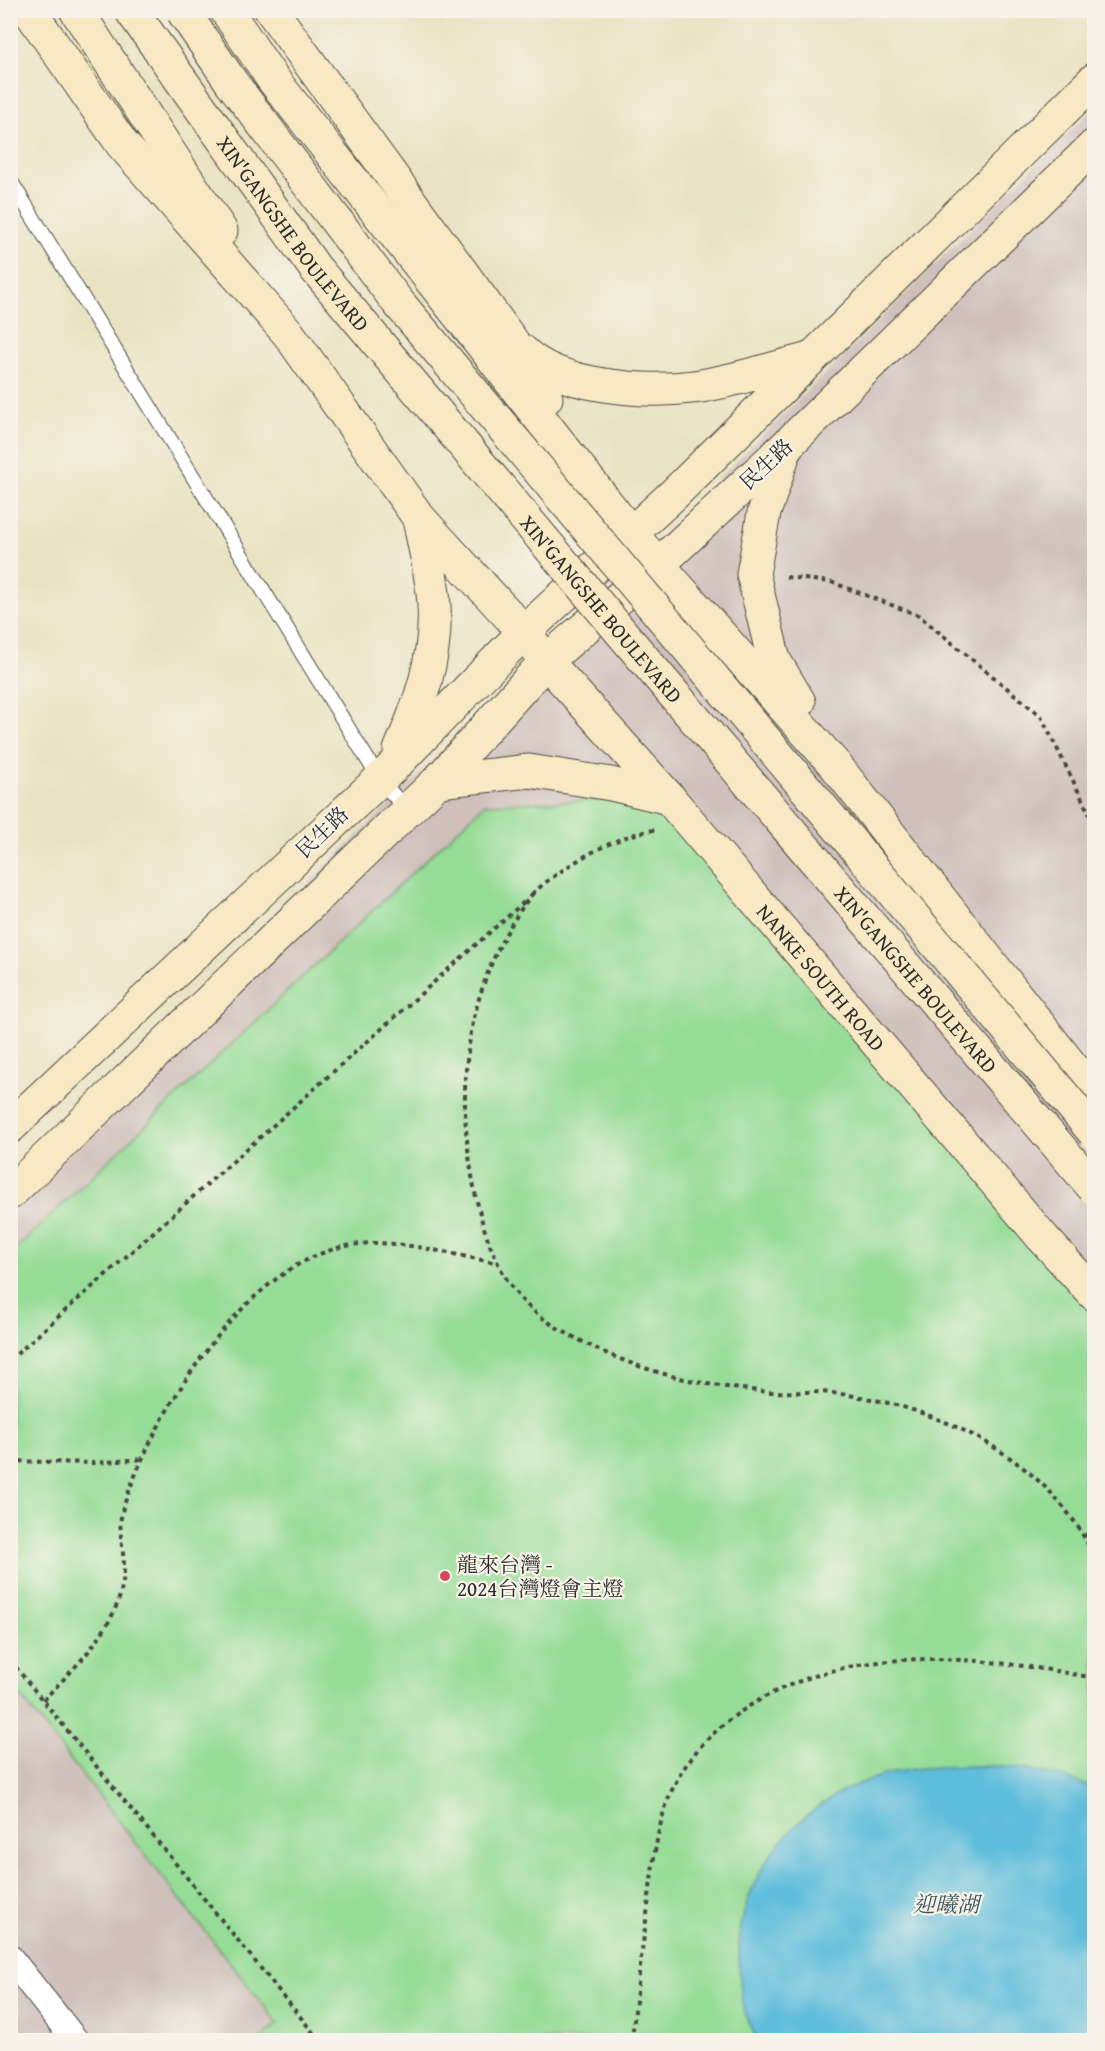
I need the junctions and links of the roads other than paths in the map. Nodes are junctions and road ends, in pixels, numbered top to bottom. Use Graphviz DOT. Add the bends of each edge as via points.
graph roads {
  1 [pos="29,10"];
  2 [pos="76,10"];
  3 [pos="131,10"];
  4 [pos="182,10"];
  5 [pos="226,10"];
  6 [pos="270,10"];
  7 [pos="1095,80"];
  8 [pos="1095,146"];
  9 [pos="10,180"];
  10 [pos="288,333"];
  11 [pos="511,340"];
  12 [pos="810,359"];
  13 [pos="787,445"];
  14 [pos="419,518"];
  15 [pos="631,534"];
  16 [pos="658,565"];
  17 [pos="524,632"];
  18 [pos="546,661"];
  19 [pos="836,766"];
  20 [pos="386,772"];
  21 [pos="438,781"];
  22 [pos="669,798"];
  23 [pos="407,811"];
  24 [pos="1095,1095"];
  25 [pos="10,1127"];
  26 [pos="1095,1132"];
  27 [pos="1095,1188"];
  28 [pos="10,1193"];
  29 [pos="1095,1294"];
  30 [pos="10,1958"];
  31 [pos="75,2040"];
  1 -- 10 [label="street" via="122,144"];
  2 -- 10 [label="street"];
  3 -- 27 [label="street, XIN'GANGSHE BOULEVARD, bridge" via="315,268"];
  4 -- 26 [label="street, XIN'GANGSHE BOULEVARD, bridge" via="232,84 398,301"];
  5 -- 15 [label="street" via="272,78"];
  6 -- 11 [label="street"];
  7 -- 12 [label="street, 民生路"];
  8 -- 13 [label="street, 民生路"];
  9 -- 20 [label="lane"];
  10 -- 14 [label="street"];
  11 -- 12 [label="street" via="533,363 583,383 634,387 693,387"];
  11 -- 15 [label="street"];
  12 -- 15 [label="street, 民生路"];
  13 -- 16 [label="street, 民生路"];
  13 -- 19 [label="street" via="764,513 753,574 774,660"];
  14 -- 17 [label="street"];
  14 -- 20 [label="street" via="434,605 434,640 422,700"];
  15 -- 16 [label="street"];
  15 -- 17 [label="street, 民生路"];
  16 -- 18 [label="street, 民生路"];
  16 -- 19 [label="street"];
  17 -- 18 [label="street"];
  17 -- 20 [label="street, 民生路"];
  18 -- 21 [label="street, 民生路"];
  18 -- 22 [label="street, NANKE SOUTH ROAD"];
  19 -- 24 [label="street"];
  20 -- 23 [label="lane"];
  20 -- 25 [label="street, 民生路"];
  21 -- 22 [label="street" via="529,771"];
  21 -- 23 [label="street, 民生路"];
  22 -- 29 [label="street, NANKE SOUTH ROAD"];
  23 -- 28 [label="street, 民生路"];
  30 -- 31 [label="street"];
}
